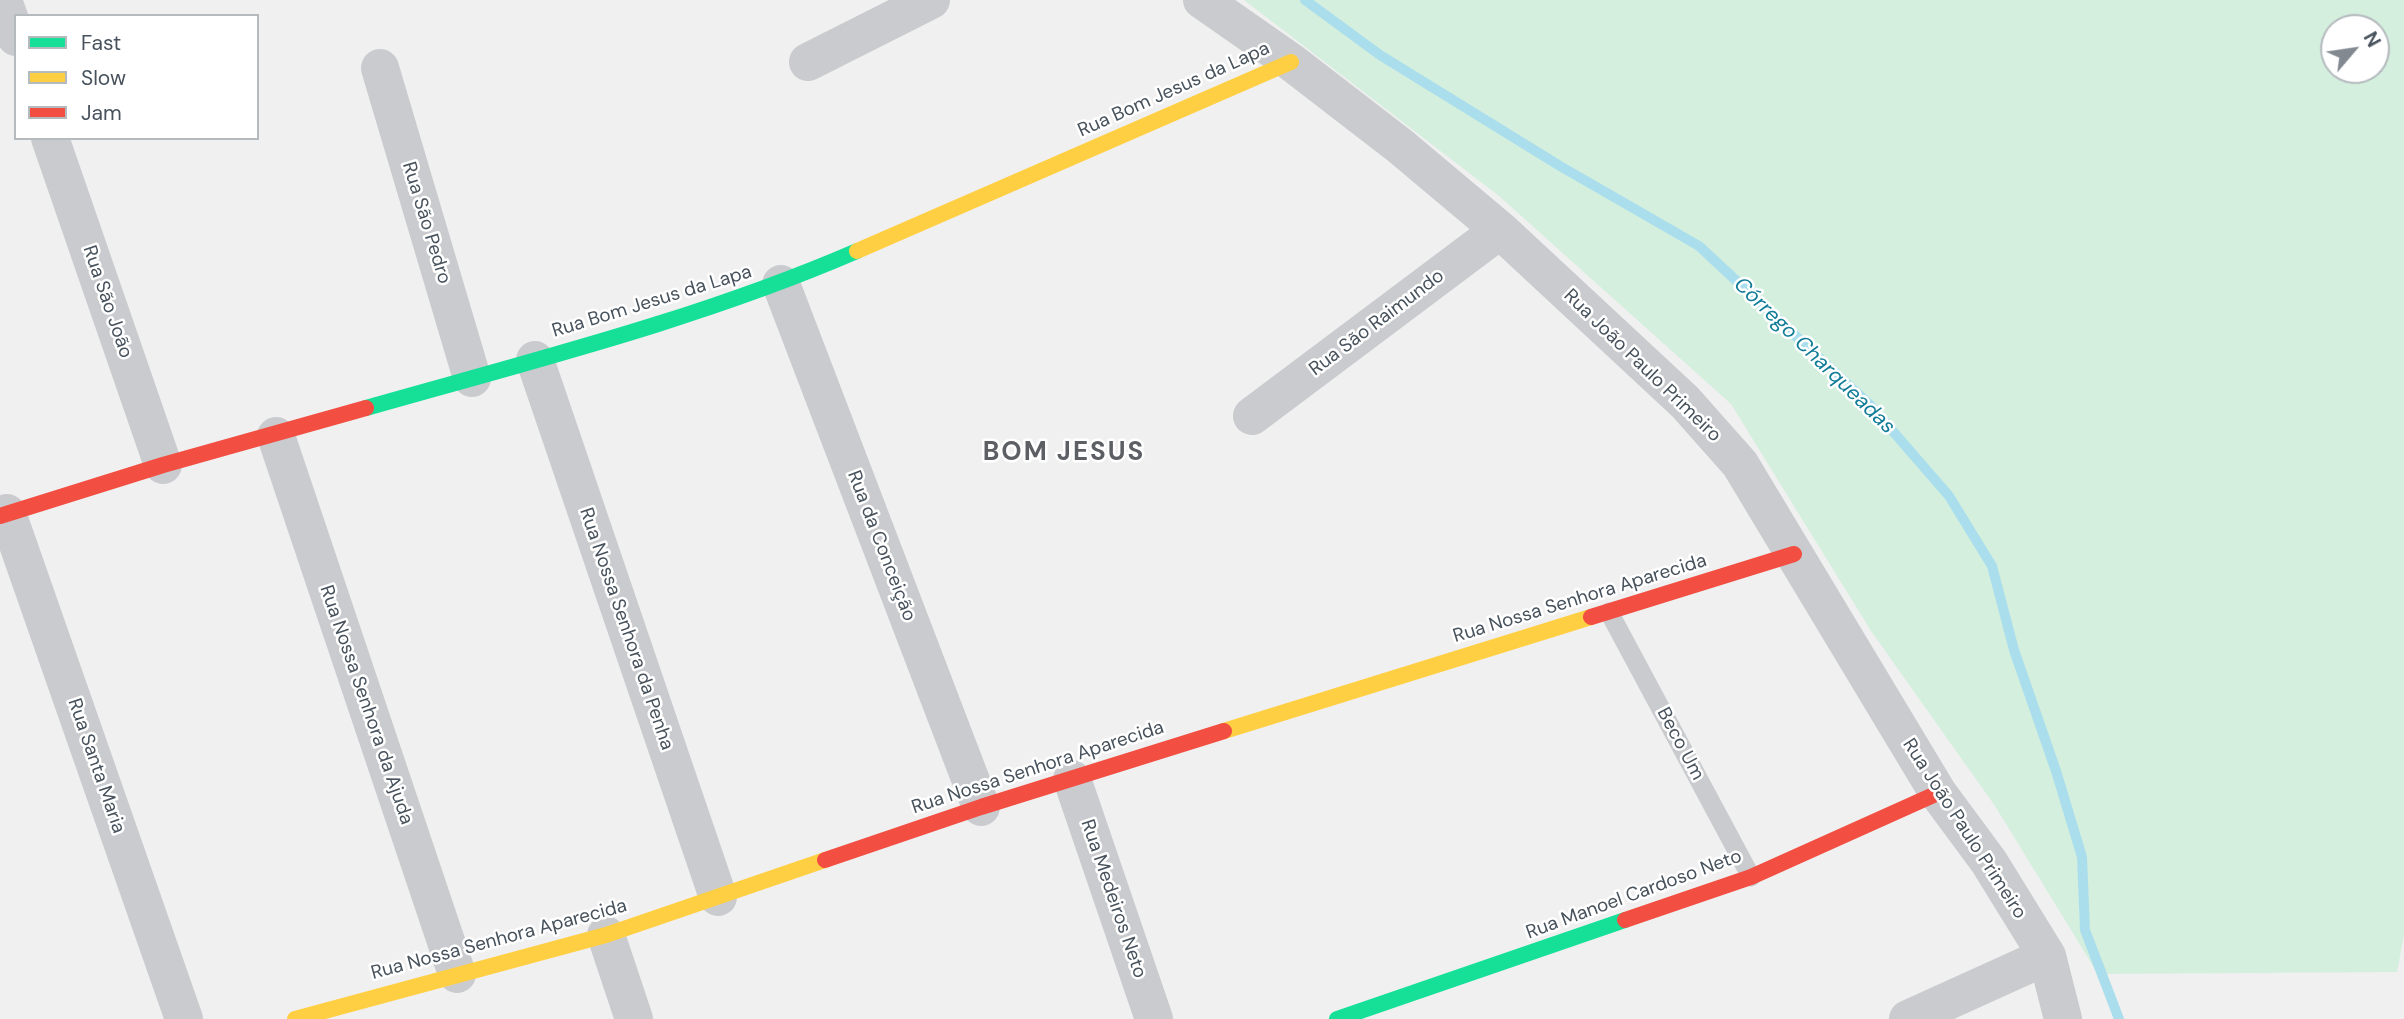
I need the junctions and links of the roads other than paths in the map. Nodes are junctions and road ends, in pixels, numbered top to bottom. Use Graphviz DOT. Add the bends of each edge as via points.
graph roads {
  1 [pos="3,0"];
  2 [pos="931,0"];
  3 [pos="1202,0"];
  4 [pos="14,31"];
  5 [pos="808,62"];
  6 [pos="1292,62"];
  7 [pos="380,68"];
  8 [pos="51,140"];
  9 [pos="1500,230"];
  10 [pos="781,284"];
  11 [pos="534,360"];
  12 [pos="472,379"];
  13 [pos="1252,416"];
  14 [pos="276,436"];
  15 [pos="163,466"];
  16 [pos="4,515"];
  17 [pos="1794,554"];
  18 [pos="1609,612"];
  19 [pos="1072,779"];
  20 [pos="1938,793"];
  21 [pos="981,807"];
  22 [pos="1751,877"];
  23 [pos="718,897"];
  24 [pos="606,935"];
  25 [pos="2047,956"];
  26 [pos="457,974"];
  27 [pos="184,1019"];
  28 [pos="295,1019"];
  29 [pos="634,1019"];
  30 [pos="1154,1019"];
  31 [pos="1338,1019"];
  32 [pos="1908,1019"];
  33 [pos="2063,1019"];
  1 -- 4 [label="street"];
  2 -- 5 [label="street"];
  3 -- 6 [label="street, Rua João Paulo Primeiro"];
  6 -- 9 [label="street, Rua João Paulo Primeiro"];
  6 -- 10 [label="street, Rua Bom Jesus da Lapa"];
  7 -- 12 [label="street, Rua São Pedro"];
  8 -- 15 [label="street, Rua São João"];
  9 -- 13 [label="street, Rua São Raimundo"];
  9 -- 17 [label="street, Rua João Paulo Primeiro" via="1685,402 1741,464"];
  10 -- 11 [label="street, Rua Bom Jesus da Lapa"];
  10 -- 21 [label="street, Rua da Conceição"];
  11 -- 12 [label="street, Rua Bom Jesus da Lapa"];
  11 -- 23 [label="street, Rua Nossa Senhora da Penha"];
  12 -- 14 [label="street, Rua Bom Jesus da Lapa"];
  14 -- 15 [label="street, Rua Bom Jesus da Lapa"];
  14 -- 26 [label="street, Rua Nossa Senhora da Ajuda"];
  15 -- 16 [label="street, Rua Bom Jesus da Lapa"];
  16 -- 27 [label="street, Rua Santa Maria"];
  17 -- 18 [label="street, Rua Nossa Senhora Aparecida"];
  17 -- 20 [label="street, Rua João Paulo Primeiro"];
  18 -- 19 [label="street, Rua Nossa Senhora Aparecida"];
  18 -- 22 [label="lane, Beco Um"];
  19 -- 21 [label="street, Rua Nossa Senhora Aparecida"];
  19 -- 30 [label="street, Rua Medeiros Neto"];
  20 -- 22 [label="street, Rua Manoel Cardoso Neto"];
  20 -- 25 [label="street, Rua João Paulo Primeiro" via="1989,862"];
  21 -- 23 [label="street, Rua Nossa Senhora Aparecida"];
  22 -- 31 [label="street, Rua Manoel Cardoso Neto"];
  23 -- 24 [label="street, Rua Nossa Senhora Aparecida"];
  24 -- 26 [label="street, Rua Nossa Senhora Aparecida"];
  24 -- 29 [label="street"];
  25 -- 32 [label="street"];
  25 -- 33 [label="street, Rua João Paulo Primeiro"];
  26 -- 28 [label="street, Rua Nossa Senhora Aparecida"];
}
